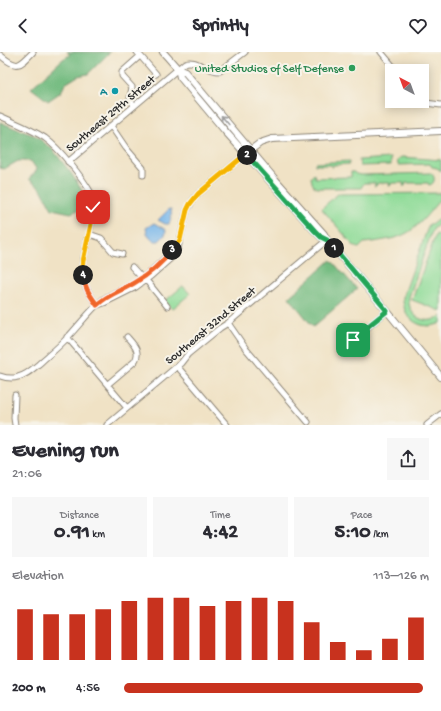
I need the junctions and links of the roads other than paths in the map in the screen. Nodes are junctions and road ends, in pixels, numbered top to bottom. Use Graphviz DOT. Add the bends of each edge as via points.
graph roads {
  1 [pos="33,52"];
  2 [pos="163,52"];
  3 [pos="245,52"];
  4 [pos="381,52"];
  5 [pos="139,54"];
  6 [pos="0,55"];
  7 [pos="391,64"];
  8 [pos="178,69"];
  9 [pos="156,74"];
  10 [pos="429,103"];
  11 [pos="441,105"];
  12 [pos="134,106"];
  13 [pos="0,116"];
  14 [pos="110,126"];
  15 [pos="441,131"];
  16 [pos="248,152"];
  17 [pos="68,162"];
  18 [pos="142,175"];
  19 [pos="89,234"];
  20 [pos="327,240"];
  21 [pos="122,254"];
  22 [pos="132,267"];
  23 [pos="144,279"];
  24 [pos="97,305"];
  25 [pos="167,306"];
  26 [pos="387,311"];
  27 [pos="228,323"];
  28 [pos="67,337"];
  29 [pos="127,337"];
  30 [pos="352,348"];
  31 [pos="177,366"];
  32 [pos="0,376"];
  33 [pos="441,377"];
  34 [pos="108,384"];
  35 [pos="15,395"];
  36 [pos="127,408"];
  37 [pos="441,414"];
  38 [pos="308,422"];
  39 [pos="15,425"];
  40 [pos="107,425"];
  41 [pos="227,425"];
  42 [pos="427,425"];
  1 -- 6 [label="street" via="18,65 9,63"];
  2 -- 8 [label="main road"];
  3 -- 8 [label="street, Southeast 29th Street" via="220,72 190,61"];
  4 -- 7 [label="street"];
  5 -- 9 [label="street"];
  5 -- 12 [label="street" via="122,72 122,76 132,87 130,98"];
  8 -- 12 [label="street, Southeast 29th Street"];
  8 -- 16 [label="main road" via="180,77"];
  10 -- 11 [label="street"];
  12 -- 14 [label="street, Southeast 29th Street"];
  13 -- 17 [label="street" via="45,138"];
  14 -- 17 [label="street, Southeast 29th Street"];
  14 -- 18 [label="street" via="143,168"];
  15 -- 16 [label="main road" via="272,139 260,143"];
  16 -- 20 [label="main road" via="315,231"];
  16 -- 23 [label="street" via="193,200 187,210 175,254"];
  17 -- 19 [label="street" via="93,198"];
  19 -- 21 [label="street" via="101,238 113,252"];
  19 -- 24 [label="street" via="82,266 83,277 89,294"];
  20 -- 26 [label="main road"];
  20 -- 27 [label="street, Southeast 32nd Street"];
  22 -- 23 [label="street"];
  23 -- 24 [label="street" via="130,291"];
  23 -- 25 [label="street"];
  24 -- 28 [label="street"];
  26 -- 30 [label="street" via="356,336"];
  26 -- 33 [label="main road"];
  27 -- 31 [label="street, Southeast 32nd Street" via="188,354"];
  27 -- 38 [label="street" via="246,349"];
  28 -- 32 [label="street" via="31,370 18,377"];
  28 -- 34 [label="street"];
  29 -- 34 [label="street" via="138,352 137,358"];
  31 -- 36 [label="street, Southeast 32nd Street"];
  31 -- 41 [label="street"];
  34 -- 36 [label="street"];
  35 -- 39 [label="street"];
  36 -- 40 [label="street, Southeast 32nd Street"];
  37 -- 42 [label="street"];
}
